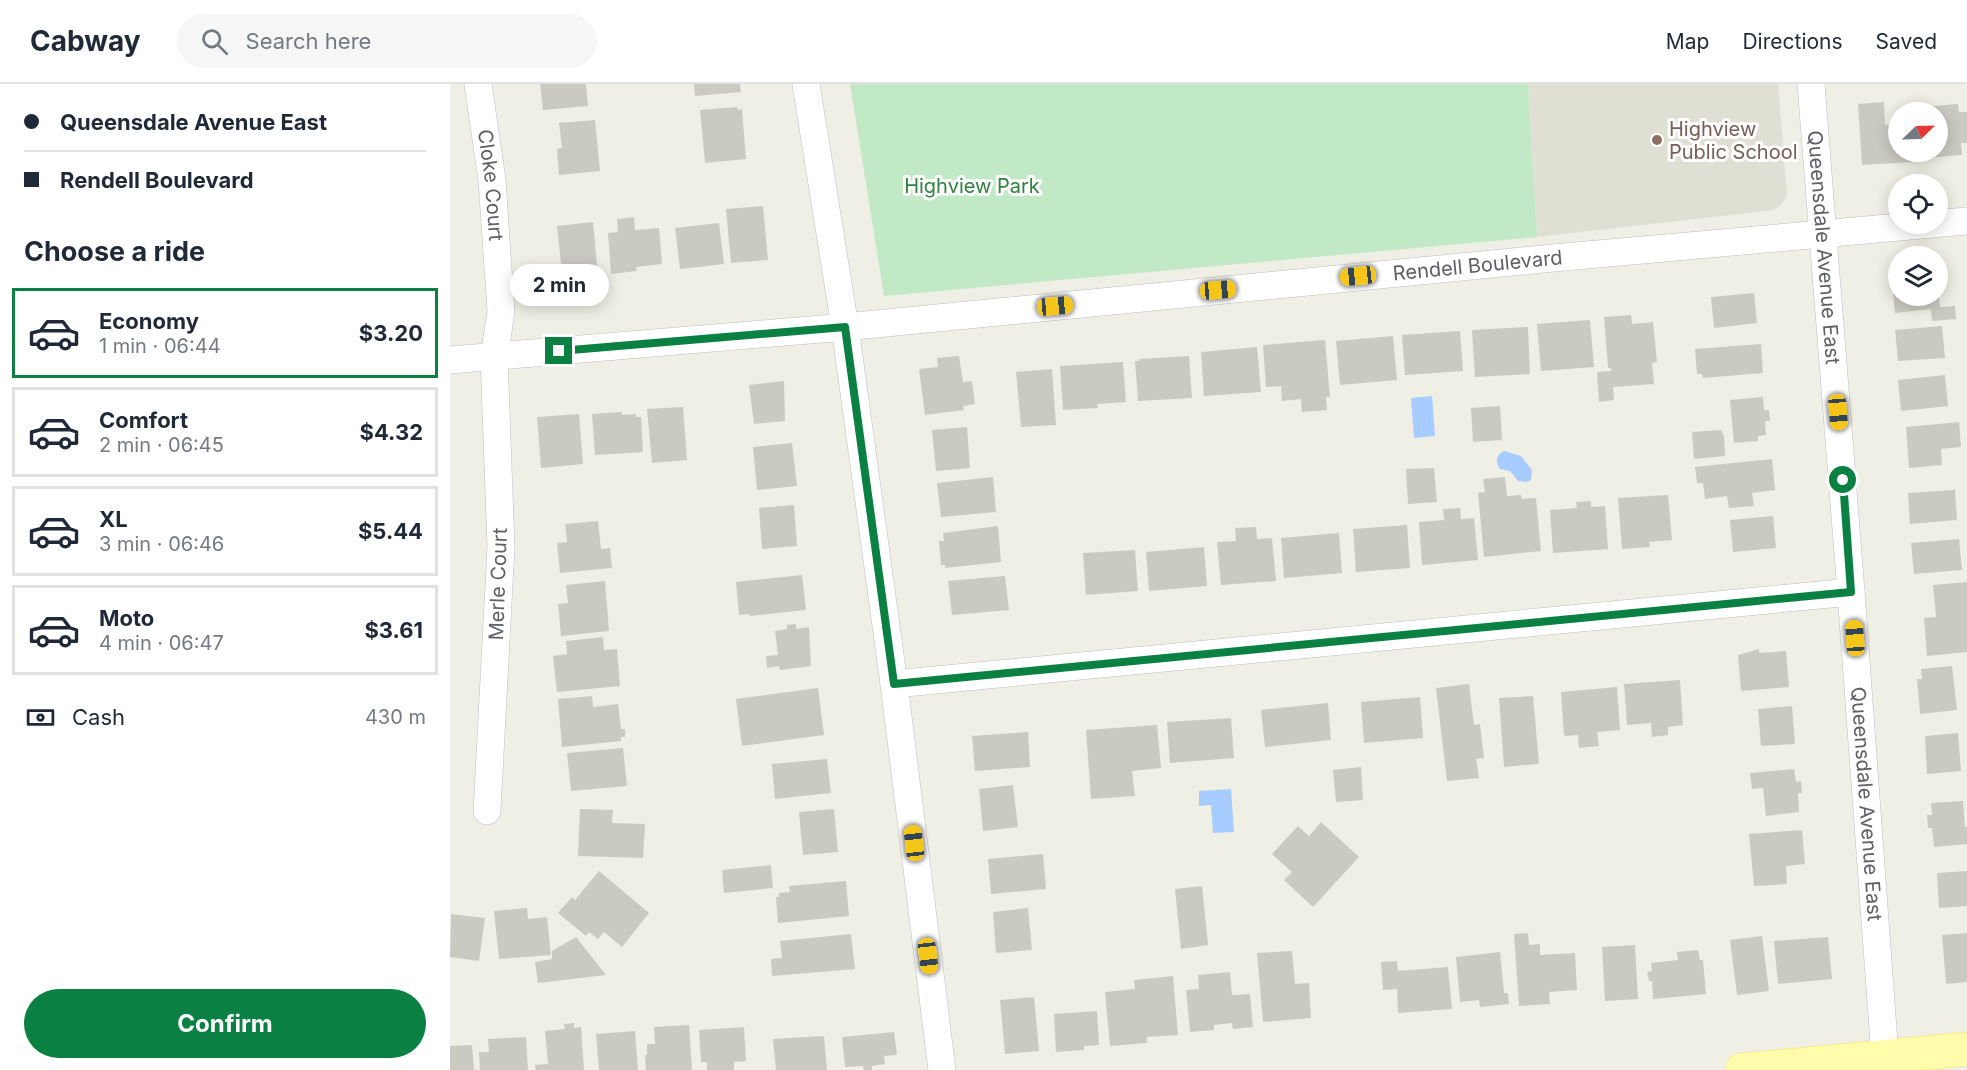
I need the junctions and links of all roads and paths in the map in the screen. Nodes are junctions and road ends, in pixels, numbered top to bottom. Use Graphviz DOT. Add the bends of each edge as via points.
graph roads {
  1 [pos="478,84"];
  2 [pos="806,84"];
  3 [pos="1811,84"];
  4 [pos="1967,221"];
  5 [pos="1824,234"];
  6 [pos="845,327"];
  7 [pos="494,357"];
  8 [pos="450,360"];
  9 [pos="1851,592"];
  10 [pos="894,684"];
  11 [pos="487,811"];
  12 [pos="1967,1049"];
  13 [pos="1885,1057"];
  14 [pos="942,1070"];
  15 [pos="1742,1070"];
  1 -- 7 [label="street, Cloke Court" via="492,180 501,312"];
  2 -- 6 [label="street"];
  3 -- 5 [label="street, Queensdale Avenue East"];
  4 -- 5 [label="street, Rendell Boulevard"];
  5 -- 6 [label="street, Rendell Boulevard"];
  5 -- 9 [label="street, Queensdale Avenue East"];
  6 -- 7 [label="street, Rendell Boulevard"];
  6 -- 10 [label="street"];
  7 -- 8 [label="street, Rendell Boulevard"];
  7 -- 11 [label="street, Merle Court" via="501,547"];
  9 -- 10 [label="street"];
  9 -- 13 [label="street, Queensdale Avenue East"];
  10 -- 14 [label="street"];
  12 -- 13 [label="main road"];
  13 -- 15 [label="main road"];
}
